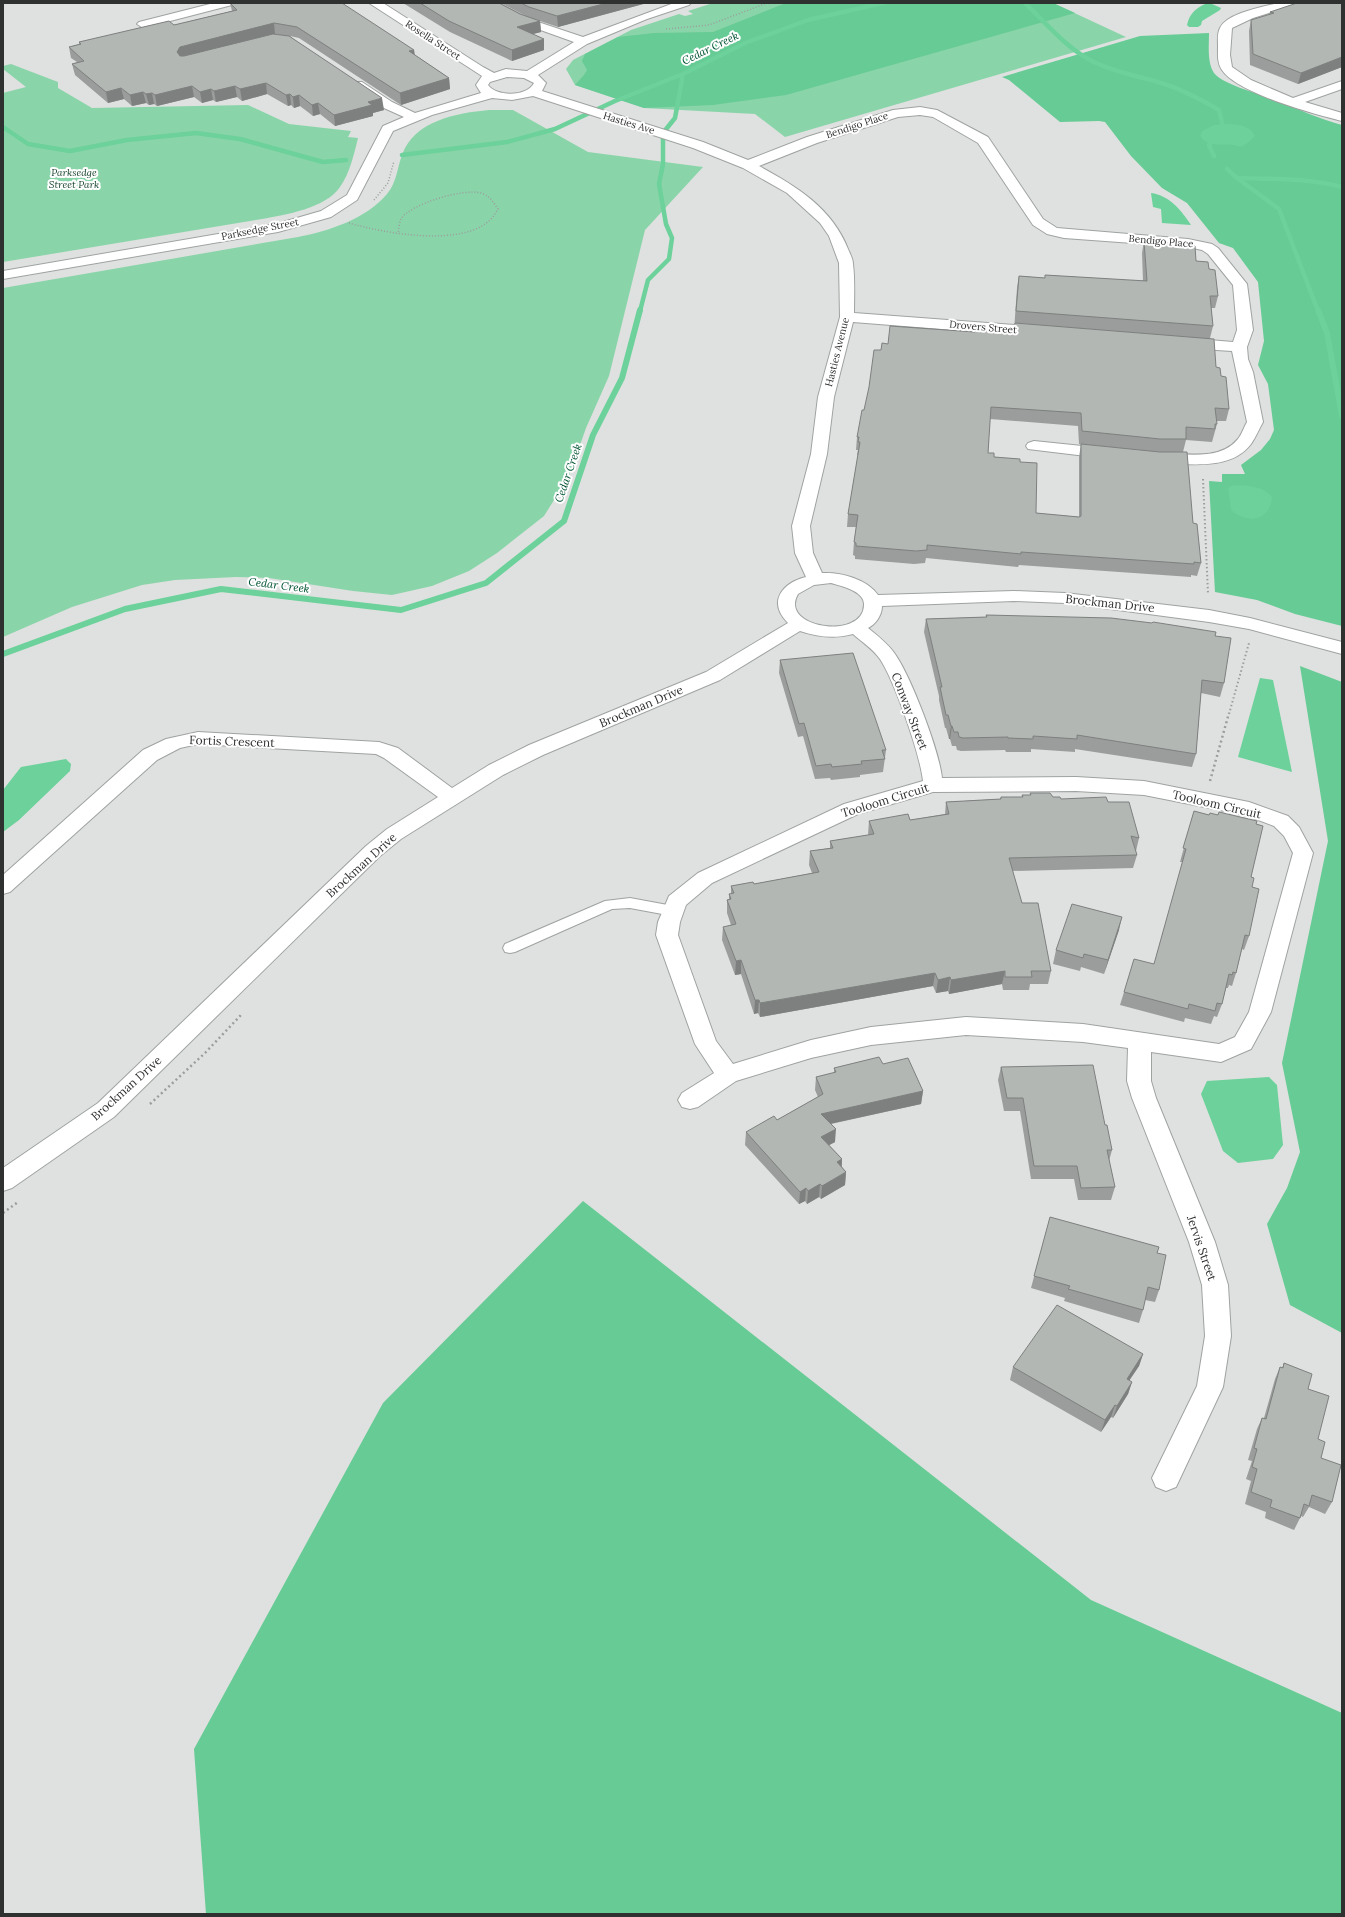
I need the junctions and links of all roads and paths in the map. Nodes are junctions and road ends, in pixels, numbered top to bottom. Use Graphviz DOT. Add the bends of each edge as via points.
graph roads {
  1 [pos="228,3"];
  2 [pos="375,3"];
  3 [pos="489,3"];
  4 [pos="685,3"];
  5 [pos="767,3"];
  6 [pos="1292,3"];
  7 [pos="143,24"];
  8 [pos="660,30"];
  9 [pos="583,41"];
  10 [pos="529,75"];
  11 [pos="492,76"];
  12 [pos="351,80"];
  13 [pos="1342,85"];
  14 [pos="532,92"];
  15 [pos="491,94"];
  16 [pos="1293,102"];
  17 [pos="1342,117"];
  18 [pos="414,118"];
  19 [pos="726,155"];
  20 [pos="748,165"];
  21 [pos="348,223"];
  22 [pos="398,234"];
  23 [pos="3,274"];
  24 [pos="847,317"];
  25 [pos="1060,333"];
  26 [pos="1170,342"];
  27 [pos="1239,347"];
  28 [pos="1034,446"];
  29 [pos="1126,455"];
  30 [pos="1142,457"];
  31 [pos="1202,459"];
  32 [pos="816,579"];
  33 [pos="1208,594"];
  34 [pos="874,601"];
  35 [pos="799,624"];
  36 [pos="1250,624"];
  37 [pos="856,628"];
  38 [pos="1342,648"];
  39 [pos="932,785"];
  40 [pos="452,798"];
  41 [pos="1205,800"];
  42 [pos="3,887"];
  43 [pos="673,911"];
  44 [pos="510,948"];
  45 [pos="244,1012"];
  46 [pos="1140,1042"];
  47 [pos="728,1075"];
  48 [pos="690,1100"];
  49 [pos="150,1104"];
  50 [pos="3,1181"];
  51 [pos="22,1199"];
  52 [pos="3,1212"];
  53 [pos="1166,1478"];
  1 -- 7 [label="street"];
  2 -- 11 [label="street, Rosella Street"];
  3 -- 9 [label="street" via="525,21"];
  4 -- 9 [label="street"];
  5 -- 8 [label="path" via="709,25"];
  6 -- 16 [label="street" via="1231,23 1226,28 1224,42 1225,65 1231,73"];
  9 -- 10 [label="street"];
  10 -- 11 [label="street" via="506,73"];
  10 -- 14 [label="street" via="540,83"];
  11 -- 15 [label="street" via="482,85"];
  12 -- 18 [label="street" via="388,105"];
  13 -- 16 [label="street"];
  14 -- 15 [label="street" via="512,96"];
  14 -- 19 [label="street, Hasties Ave"];
  15 -- 18 [label="street, Parksedge Street"];
  16 -- 17 [label="street"];
  18 -- 23 [label="street, Parksedge Street" via="388,129 352,198 326,214 278,228"];
  19 -- 20 [label="street, Hasties Avenue"];
  20 -- 24 [label="street, Hasties Avenue" via="792,190 807,202 825,220 836,236 846,262"];
  20 -- 27 [label="street, Bendigo Place" via="812,140 897,113 920,111 937,114 983,140 1038,222 1045,228 1064,234 1188,243 1213,251 1240,284 1245,330"];
  21 -- 22 [label="path"];
  22 -- 22 [label="path" via="415,236 461,233 484,225 496,214 497,204 491,198 477,193 442,196 404,215 400,220"];
  24 -- 25 [label="street, Drovers Street"];
  24 -- 32 [label="street, Hasties Avenue" via="826,397 819,454 800,526 804,552"];
  26 -- 27 [label="street"];
  27 -- 31 [label="street, Bendigo Place" via="1255,422 1244,442 1228,454 1215,459"];
  28 -- 29 [label="street"];
  30 -- 31 [label="street, Bendigo Place"];
  31 -- 33 [label="path"];
  32 -- 34 [label="street" via="831,578 859,585"];
  32 -- 35 [label="street" via="792,589 787,598 786,607 790,616"];
  34 -- 36 [label="street, Brockman Drive" via="1014,596 1065,598 1186,612"];
  34 -- 37 [label="street" via="875,609 872,616"];
  35 -- 37 [label="street" via="827,632"];
  35 -- 40 [label="street, Brockman Drive" via="713,676 536,750 496,770"];
  36 -- 38 [label="street, Brockman Drive"];
  36 -- 41 [label="path" via="1249,643"];
  37 -- 39 [label="street, Conway Street" via="882,651 902,684 928,758"];
  39 -- 41 [label="street, Tooloom Circuit" via="1076,784 1144,788"];
  39 -- 43 [label="street, Tooloom Circuit" via="851,809 705,878 677,901"];
  40 -- 42 [label="street, Fortis Crescent" via="392,753 379,748 184,739 164,746 150,755"];
  40 -- 50 [label="street, Brockman Drive" via="394,834 373,851 106,1110"];
  41 -- 46 [label="street, Tooloom Circuit" via="1249,809 1280,821 1292,832 1300,845 1302,853 1262,1004 1243,1043 1221,1053"];
  43 -- 44 [label="lane" via="630,903 610,904"];
  43 -- 47 [label="street, Tooloom Circuit" via="667,935 706,1044"];
  45 -- 49 [label="path"];
  46 -- 47 [label="street, Tooloom Circuit" via="1083,1033 966,1026 871,1036 811,1049"];
  46 -- 53 [label="street, Jervis Street" via="1139,1081 1202,1242 1215,1285 1218,1329 1210,1387"];
  47 -- 48 [label="street, Tooloom Circuit"];
  51 -- 52 [label="path"];
}
